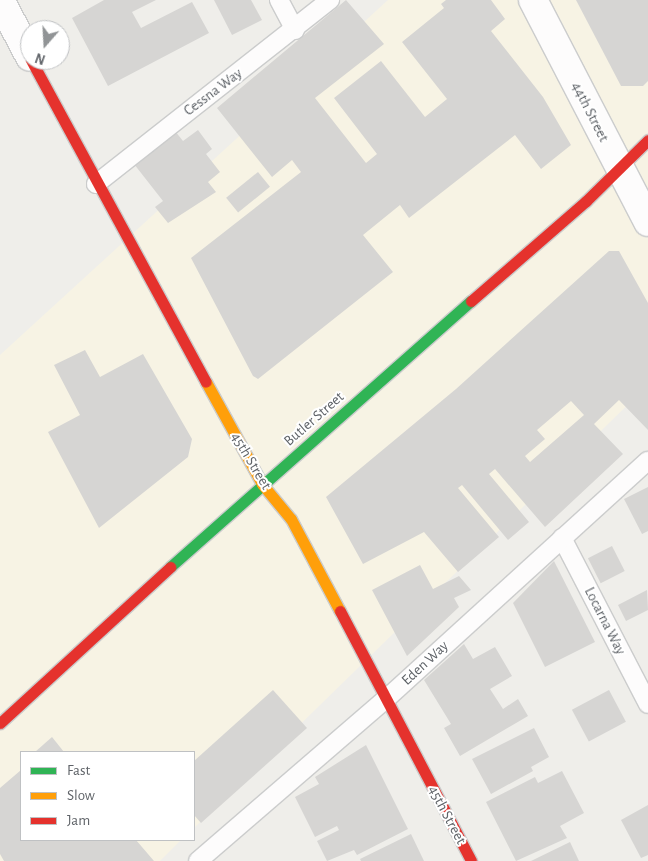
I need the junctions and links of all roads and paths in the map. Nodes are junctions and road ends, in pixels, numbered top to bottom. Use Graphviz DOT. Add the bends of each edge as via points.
graph roads {
  1 [pos="0,0"];
  2 [pos="279,0"];
  3 [pos="330,0"];
  4 [pos="533,0"];
  5 [pos="295,30"];
  6 [pos="20,38"];
  7 [pos="37,70"];
  8 [pos="648,140"];
  9 [pos="619,168"];
  10 [pos="96,184"];
  11 [pos="648,222"];
  12 [pos="648,461"];
  13 [pos="262,484"];
  14 [pos="562,538"];
  15 [pos="386,699"];
  16 [pos="648,704"];
  17 [pos="0,723"];
  18 [pos="208,857"];
  19 [pos="471,861"];
  1 -- 6 [label="street, 45th Street"];
  2 -- 5 [label="lane"];
  3 -- 5 [label="lane, Cessna Way"];
  4 -- 9 [label="street, 44th Street"];
  5 -- 10 [label="lane, Cessna Way"];
  7 -- 10 [label="street, 45th Street"];
  8 -- 9 [label="street, Butler Street"];
  9 -- 11 [label="street, 44th Street"];
  9 -- 13 [label="street, Butler Street"];
  10 -- 13 [label="street, 45th Street"];
  12 -- 14 [label="lane, Eden Way"];
  13 -- 15 [label="street, 45th Street" via="291,519"];
  13 -- 17 [label="street, Butler Street"];
  14 -- 15 [label="lane, Eden Way"];
  14 -- 16 [label="lane, Locarna Way"];
  15 -- 18 [label="lane, Eden Way"];
  15 -- 19 [label="street, 45th Street"];
}
